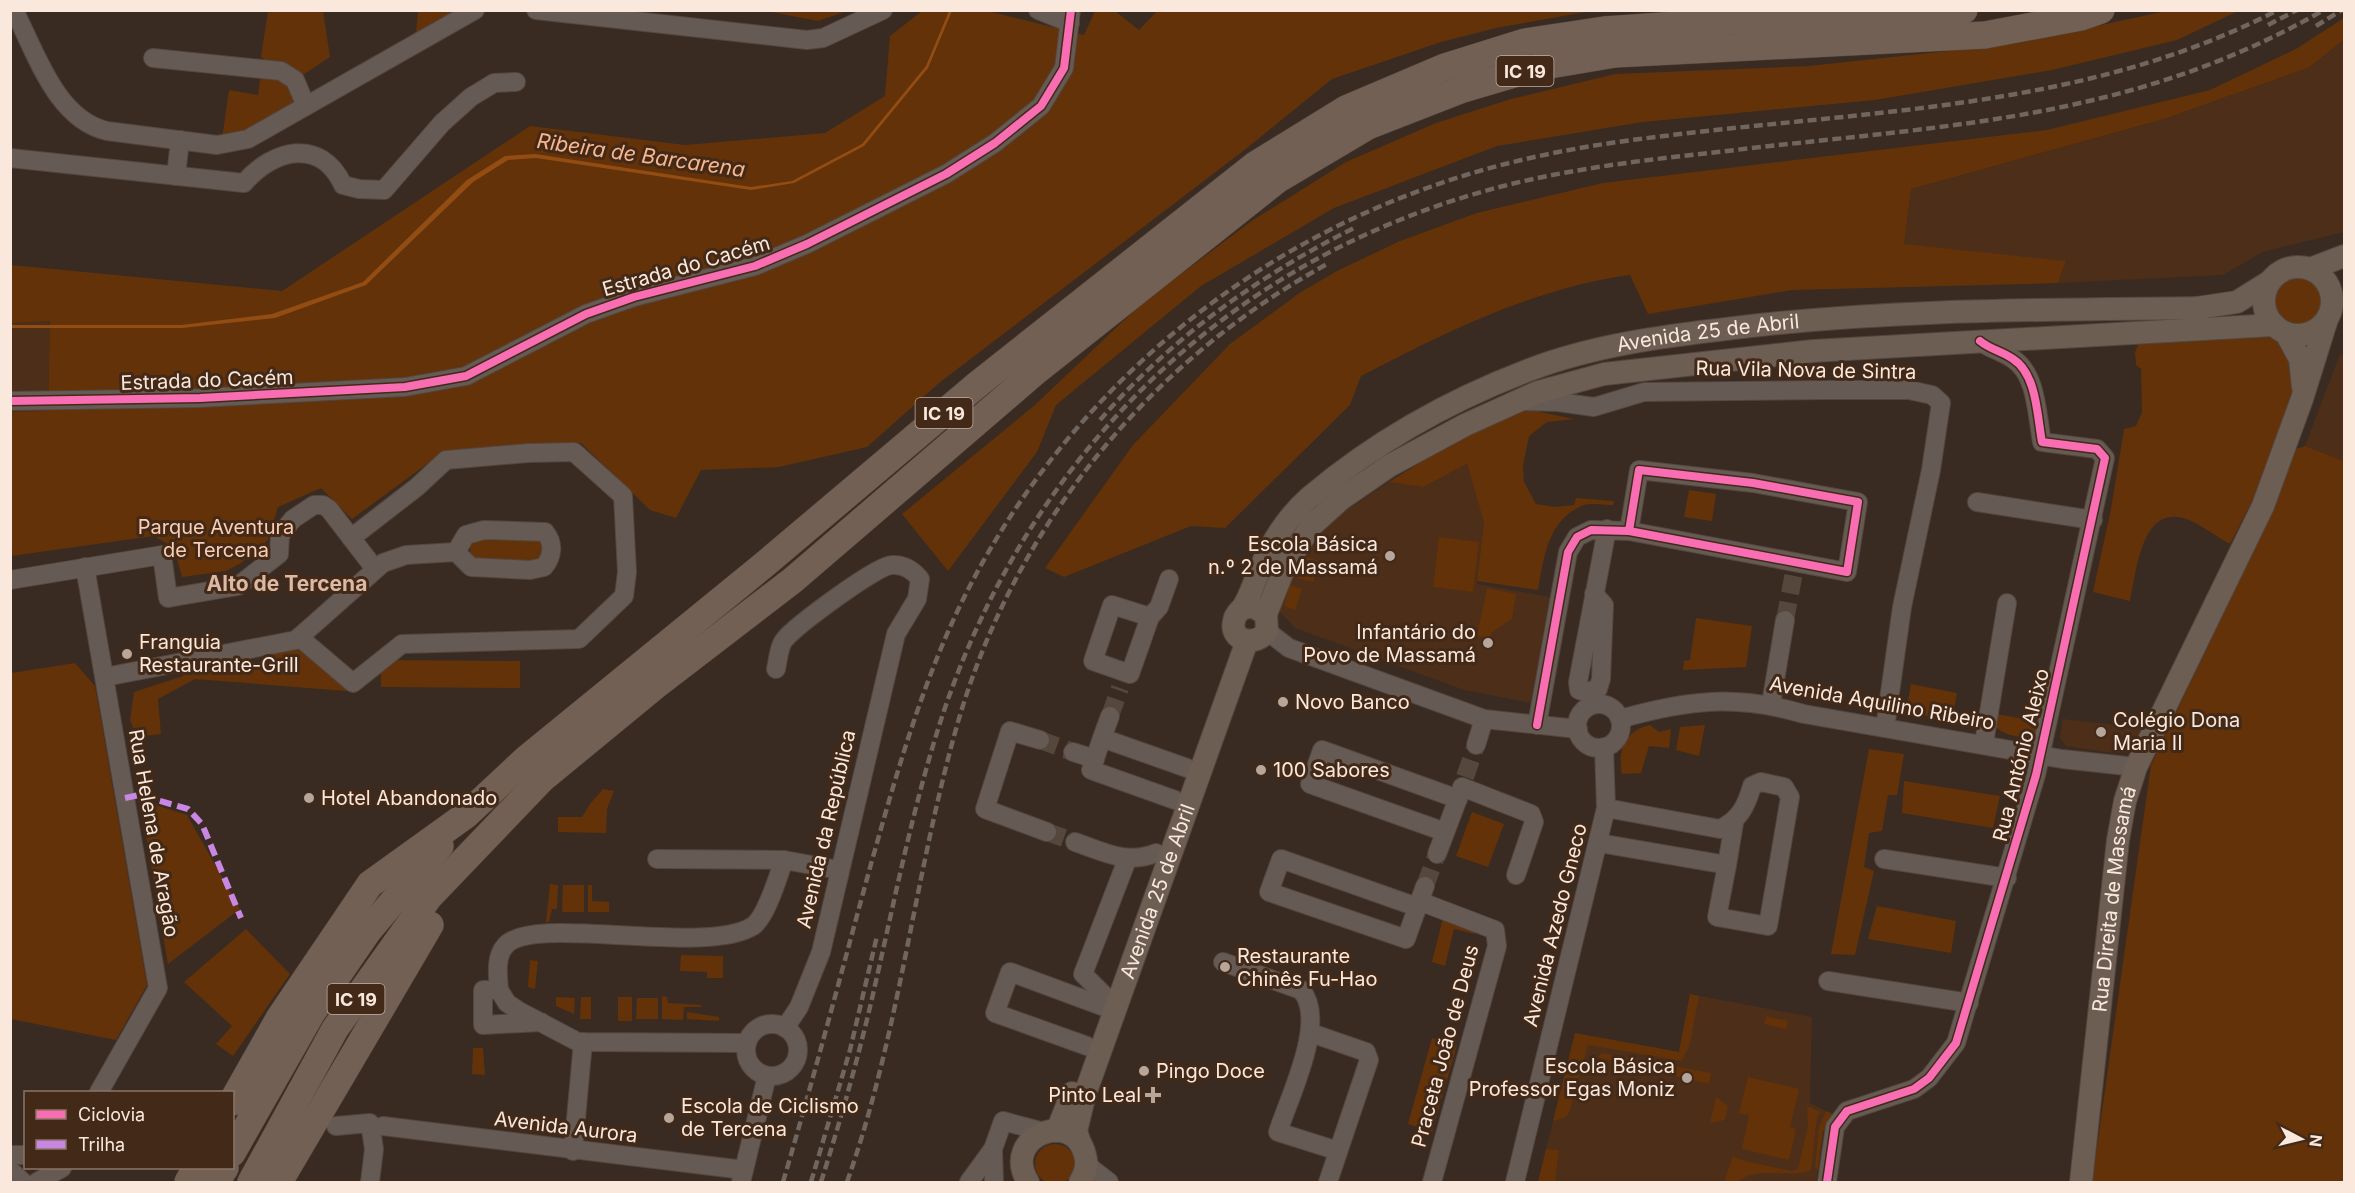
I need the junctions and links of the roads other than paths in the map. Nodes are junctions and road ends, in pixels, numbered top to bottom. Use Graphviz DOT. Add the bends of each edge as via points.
graph roads {
  1 [pos="14,10"];
  2 [pos="475,10"];
  3 [pos="536,10"];
  4 [pos="883,10"];
  5 [pos="1038,10"];
  6 [pos="1964,10"];
  7 [pos="2101,10"];
  8 [pos="584,13"];
  9 [pos="1070,17"];
  10 [pos="153,58"];
  11 [pos="516,82"];
  12 [pos="306,106"];
  13 [pos="180,140"];
  14 [pos="10,158"];
  15 [pos="176,176"];
  16 [pos="2344,256"];
  17 [pos="2310,269"];
  18 [pos="2269,282"];
  19 [pos="2334,305"];
  20 [pos="2280,329"];
  21 [pos="1980,341"];
  22 [pos="2302,399"];
  23 [pos="10,401"];
  24 [pos="1520,401"];
  25 [pos="1977,501"];
  26 [pos="2093,520"];
  27 [pos="1607,529"];
  28 [pos="1629,531"];
  29 [pos="351,538"];
  30 [pos="456,552"];
  31 [pos="85,567"];
  32 [pos="375,570"];
  33 [pos="1169,579"];
  34 [pos="10,580"];
  35 [pos="2007,603"];
  36 [pos="1150,617"];
  37 [pos="1785,620"];
  38 [pos="1254,630"];
  39 [pos="299,637"];
  40 [pos="776,669"];
  41 [pos="105,677"];
  42 [pos="1597,697"];
  43 [pos="1771,704"];
  44 [pos="1110,716"];
  45 [pos="1484,719"];
  46 [pos="1620,719"];
  47 [pos="1537,725"];
  48 [pos="1885,728"];
  49 [pos="1578,729"];
  50 [pos="1102,738"];
  51 [pos="1040,740"];
  52 [pos="1984,743"];
  53 [pos="1476,745"];
  54 [pos="1604,747"];
  55 [pos="1073,752"];
  56 [pos="2041,754"];
  57 [pos="1095,759"];
  58 [pos="2136,767"];
  59 [pos="1187,768"];
  60 [pos="1462,788"];
  61 [pos="1175,800"];
  62 [pos="1606,808"];
  63 [pos="466,815"];
  64 [pos="1734,823"];
  65 [pos="1047,832"];
  66 [pos="1445,832"];
  67 [pos="488,833"];
  68 [pos="1075,842"];
  69 [pos="1599,843"];
  70 [pos="1156,853"];
  71 [pos="1437,854"];
  72 [pos="657,859"];
  73 [pos="1884,859"];
  74 [pos="784,860"];
  75 [pos="1127,860"];
  76 [pos="1727,866"];
  77 [pos="839,870"];
  78 [pos="1516,875"];
  79 [pos="2007,878"];
  80 [pos="1420,898"];
  81 [pos="1223,962"];
  82 [pos="1828,981"];
  83 [pos="499,990"];
  84 [pos="1103,1001"];
  85 [pos="1970,1004"];
  86 [pos="541,1022"];
  87 [pos="785,1028"];
  88 [pos="1311,1032"];
  89 [pos="583,1042"];
  90 [pos="747,1043"];
  91 [pos="1087,1046"];
  92 [pos="767,1076"];
  93 [pos="100,1091"];
  94 [pos="234,1098"];
  95 [pos="336,1126"];
  96 [pos="383,1126"];
  97 [pos="1051,1131"];
  98 [pos="993,1149"];
  99 [pos="234,1150"];
  100 [pos="573,1151"];
  101 [pos="1083,1151"];
  102 [pos="1338,1151"];
  103 [pos="224,1169"];
  104 [pos="10,1170"];
  105 [pos="61,1173"];
  106 [pos="742,1176"];
  107 [pos="23,1182"];
  108 [pos="37,1182"];
  109 [pos="216,1182"];
  110 [pos="251,1182"];
  111 [pos="279,1182"];
  112 [pos="370,1182"];
  113 [pos="969,1182"];
  114 [pos="994,1182"];
  115 [pos="1028,1182"];
  116 [pos="1080,1182"];
  117 [pos="1109,1182"];
  118 [pos="1328,1182"];
  119 [pos="1432,1182"];
  120 [pos="1515,1182"];
  121 [pos="1827,1182"];
  122 [pos="2081,1182"];
  1 -- 13 [label="street" via="61,102 77,118 106,131"];
  2 -- 12 [label="street"];
  3 -- 8 [label="street"];
  4 -- 8 [label="street" via="816,40"];
  5 -- 9 [label="street"];
  6 -- 63 [label="highway, IC 19" via="1604,30 1536,40 1445,67 1346,109 1255,165 978,384 526,759"];
  7 -- 67 [label="highway, IC 19" via="1985,35 1615,54 1538,67 1463,89 1368,126 1277,180 1035,372 793,579 542,779"];
  9 -- 23 [label="street, Estrada do Cacém" via="1064,68 1041,106 995,143 946,174 755,266 634,297 586,314 466,376 405,387 200,398"];
  10 -- 12 [label="street" via="281,71 295,80"];
  11 -- 15 [label="street" via="494,83 471,97 442,123 384,190 344,185 332,165 319,157 293,153 264,162 244,183"];
  12 -- 13 [label="street" via="238,143 217,145"];
  13 -- 15 [label="street"];
  14 -- 15 [label="street"];
  16 -- 17 [label="main road"];
  17 -- 18 [label="main road" via="2287,268"];
  17 -- 19 [label="main road" via="2327,283"];
  18 -- 20 [label="main road" via="2264,304"];
  18 -- 38 [label="main road, Avenida 25 de Abril" via="2237,302 2197,308 1931,311 1810,318 1598,349 1530,369 1456,401 1378,447 1293,512 1233,622"];
  19 -- 20 [label="main road" via="2319,328 2309,333"];
  19 -- 22 [label="main road, Rua Direita de Massamá"];
  20 -- 21 [label="main road, Avenida 25 de Abril"];
  20 -- 22 [label="main road, Rua Direita de Massamá" via="2300,359"];
  21 -- 24 [label="main road, Avenida 25 de Abril" via="1813,351 1604,374"];
  21 -- 26 [label="street, Rua António Aleixo" via="2013,358 2028,372 2042,442 2097,449 2105,458"];
  22 -- 58 [label="main road, Rua Direita de Massamá" via="2263,506"];
  24 -- 38 [label="main road, Avenida 25 de Abril" via="1389,466 1341,499 1311,526 1285,566"];
  24 -- 48 [label="street, Rua Vila Nova de Sintra" via="1593,407 1644,392 1909,390 1932,395 1941,403 1902,607"];
  25 -- 26 [label="street"];
  26 -- 56 [label="street, Rua António Aleixo"];
  27 -- 28 [label="street"];
  27 -- 42 [label="street" via="1578,682 1579,690"];
  27 -- 47 [label="street" via="1591,530 1577,537 1568,552"];
  28 -- 28 [label="street" via="1847,572 1858,502 1753,483 1639,470"];
  29 -- 31 [label="street" via="329,509 314,505 283,529 279,554 238,586 168,598 162,555"];
  29 -- 32 [label="street"];
  29 -- 39 [label="street" via="417,488 446,460 574,452 623,496 627,572 624,596 579,639 402,644 353,683"];
  30 -- 30 [label="street" via="471,567 530,570 548,562 551,542 545,532 537,530 484,530 466,535"];
  30 -- 32 [label="street" via="406,555"];
  31 -- 34 [label="street"];
  31 -- 41 [label="street, Rua Helena de Aragão"];
  32 -- 39 [label="street"];
  33 -- 36 [label="street" via="1159,607"];
  35 -- 52 [label="street"];
  36 -- 36 [label="street" via="1130,674 1122,680 1093,661 1112,605"];
  37 -- 43 [label="street"];
  38 -- 45 [label="street" via="1289,648"];
  38 -- 59 [label="main road, Avenida 25 de Abril"];
  38 -- 101 [label="main road, Avenida 25 de Abril" via="1084,1094 1077,1120 1077,1137"];
  39 -- 41 [label="street"];
  40 -- 77 [label="street, Avenida da República" via="784,640 873,571 891,565 907,568 920,579 917,599 896,634"];
  41 -- 93 [label="street, Rua Helena de Aragão" via="158,988"];
  42 -- 46 [label="street"];
  42 -- 49 [label="street" via="1580,715"];
  43 -- 46 [label="street, Avenida Aquilino Ribeiro" via="1704,700"];
  43 -- 48 [label="street, Avenida Aquilino Ribeiro"];
  44 -- 50 [label="street"];
  45 -- 47 [label="street"];
  45 -- 53 [label="street"];
  46 -- 54 [label="street" via="1619,734"];
  47 -- 49 [label="street"];
  48 -- 52 [label="street, Avenida Aquilino Ribeiro"];
  49 -- 54 [label="street" via="1584,742"];
  50 -- 57 [label="street"];
  50 -- 59 [label="street"];
  51 -- 65 [label="street" via="1010,731 985,809"];
  52 -- 56 [label="street, Avenida Aquilino Ribeiro"];
  54 -- 62 [label="street, Avenida Azedo Gneco"];
  55 -- 57 [label="street"];
  56 -- 58 [label="street, Avenida Aquilino Ribeiro"];
  56 -- 79 [label="street, Rua António Aleixo"];
  57 -- 61 [label="street" via="1090,770"];
  58 -- 122 [label="main road, Rua Direita de Massamá" via="2118,840"];
  59 -- 61 [label="main road, Avenida 25 de Abril"];
  60 -- 66 [label="street"];
  60 -- 66 [label="street" via="1322,750 1310,784"];
  60 -- 78 [label="street" via="1530,814 1534,822"];
  61 -- 70 [label="main road, Avenida 25 de Abril"];
  62 -- 64 [label="street" via="1720,829"];
  62 -- 69 [label="street, Avenida Azedo Gneco"];
  63 -- 94 [label="highway" via="370,884 280,1017"];
  63 -- 99 [label="highway, IC 19" via="368,931 311,1014"];
  64 -- 76 [label="street"];
  64 -- 76 [label="street" via="1752,786 1761,782 1784,787 1791,797 1768,926 1717,917"];
  66 -- 71 [label="street"];
  67 -- 110 [label="highway, IC 19" via="429,897 335,1029"];
  67 -- 111 [label="highway" via="417,945"];
  68 -- 75 [label="street"];
  69 -- 76 [label="street"];
  69 -- 120 [label="street, Avenida Azedo Gneco"];
  70 -- 75 [label="street"];
  70 -- 84 [label="main road, Avenida 25 de Abril"];
  72 -- 74 [label="street"];
  73 -- 79 [label="street"];
  74 -- 77 [label="street"];
  74 -- 83 [label="street" via="771,896 754,925 721,938 526,935 503,947"];
  75 -- 84 [label="street" via="1083,974"];
  77 -- 87 [label="street, Avenida da República" via="821,952 799,1006"];
  79 -- 85 [label="street, Rua António Aleixo"];
  80 -- 80 [label="street, Praceta João de Deus" via="1281,859 1269,892 1406,939"];
  80 -- 119 [label="street, Praceta João de Deus" via="1496,930 1497,946"];
  81 -- 88 [label="street" via="1301,990 1309,999"];
  82 -- 85 [label="street"];
  83 -- 86 [label="street" via="507,1003"];
  83 -- 86 [label="street" via="483,990 483,1024"];
  84 -- 91 [label="main road, Avenida 25 de Abril"];
  84 -- 91 [label="street" via="1010,972 1001,995 995,1013"];
  85 -- 121 [label="street, Rua António Aleixo" via="1956,1042 1929,1078 1914,1089 1847,1111 1835,1127"];
  86 -- 89 [label="street"];
  87 -- 90 [label="street" via="762,1026"];
  87 -- 92 [label="street" via="796,1040 797,1056 789,1070"];
  88 -- 102 [label="street" via="1366,1052 1369,1060"];
  88 -- 102 [label="street" via="1278,1132"];
  89 -- 90 [label="street"];
  89 -- 100 [label="street"];
  90 -- 92 [label="street" via="752,1067"];
  91 -- 97 [label="main road, Avenida 25 de Abril"];
  92 -- 106 [label="street"];
  95 -- 112 [label="street" via="370,1123 374,1149"];
  96 -- 100 [label="street, Avenida Aurora"];
  97 -- 98 [label="street" via="1003,1121"];
  97 -- 101 [label="main road" via="1066,1133"];
  97 -- 115 [label="main road" via="1030,1141 1022,1157"];
  98 -- 113 [label="street"];
  98 -- 114 [label="street"];
  100 -- 106 [label="street, Avenida Aurora"];
  101 -- 116 [label="main road, Avenida 25 de Abril" via="1086,1168"];
  101 -- 117 [label="street" via="1092,1169"];
  102 -- 118 [label="street"];
  103 -- 109 [label="highway"];
  104 -- 107 [label="street"];
  105 -- 108 [label="street"];
}
